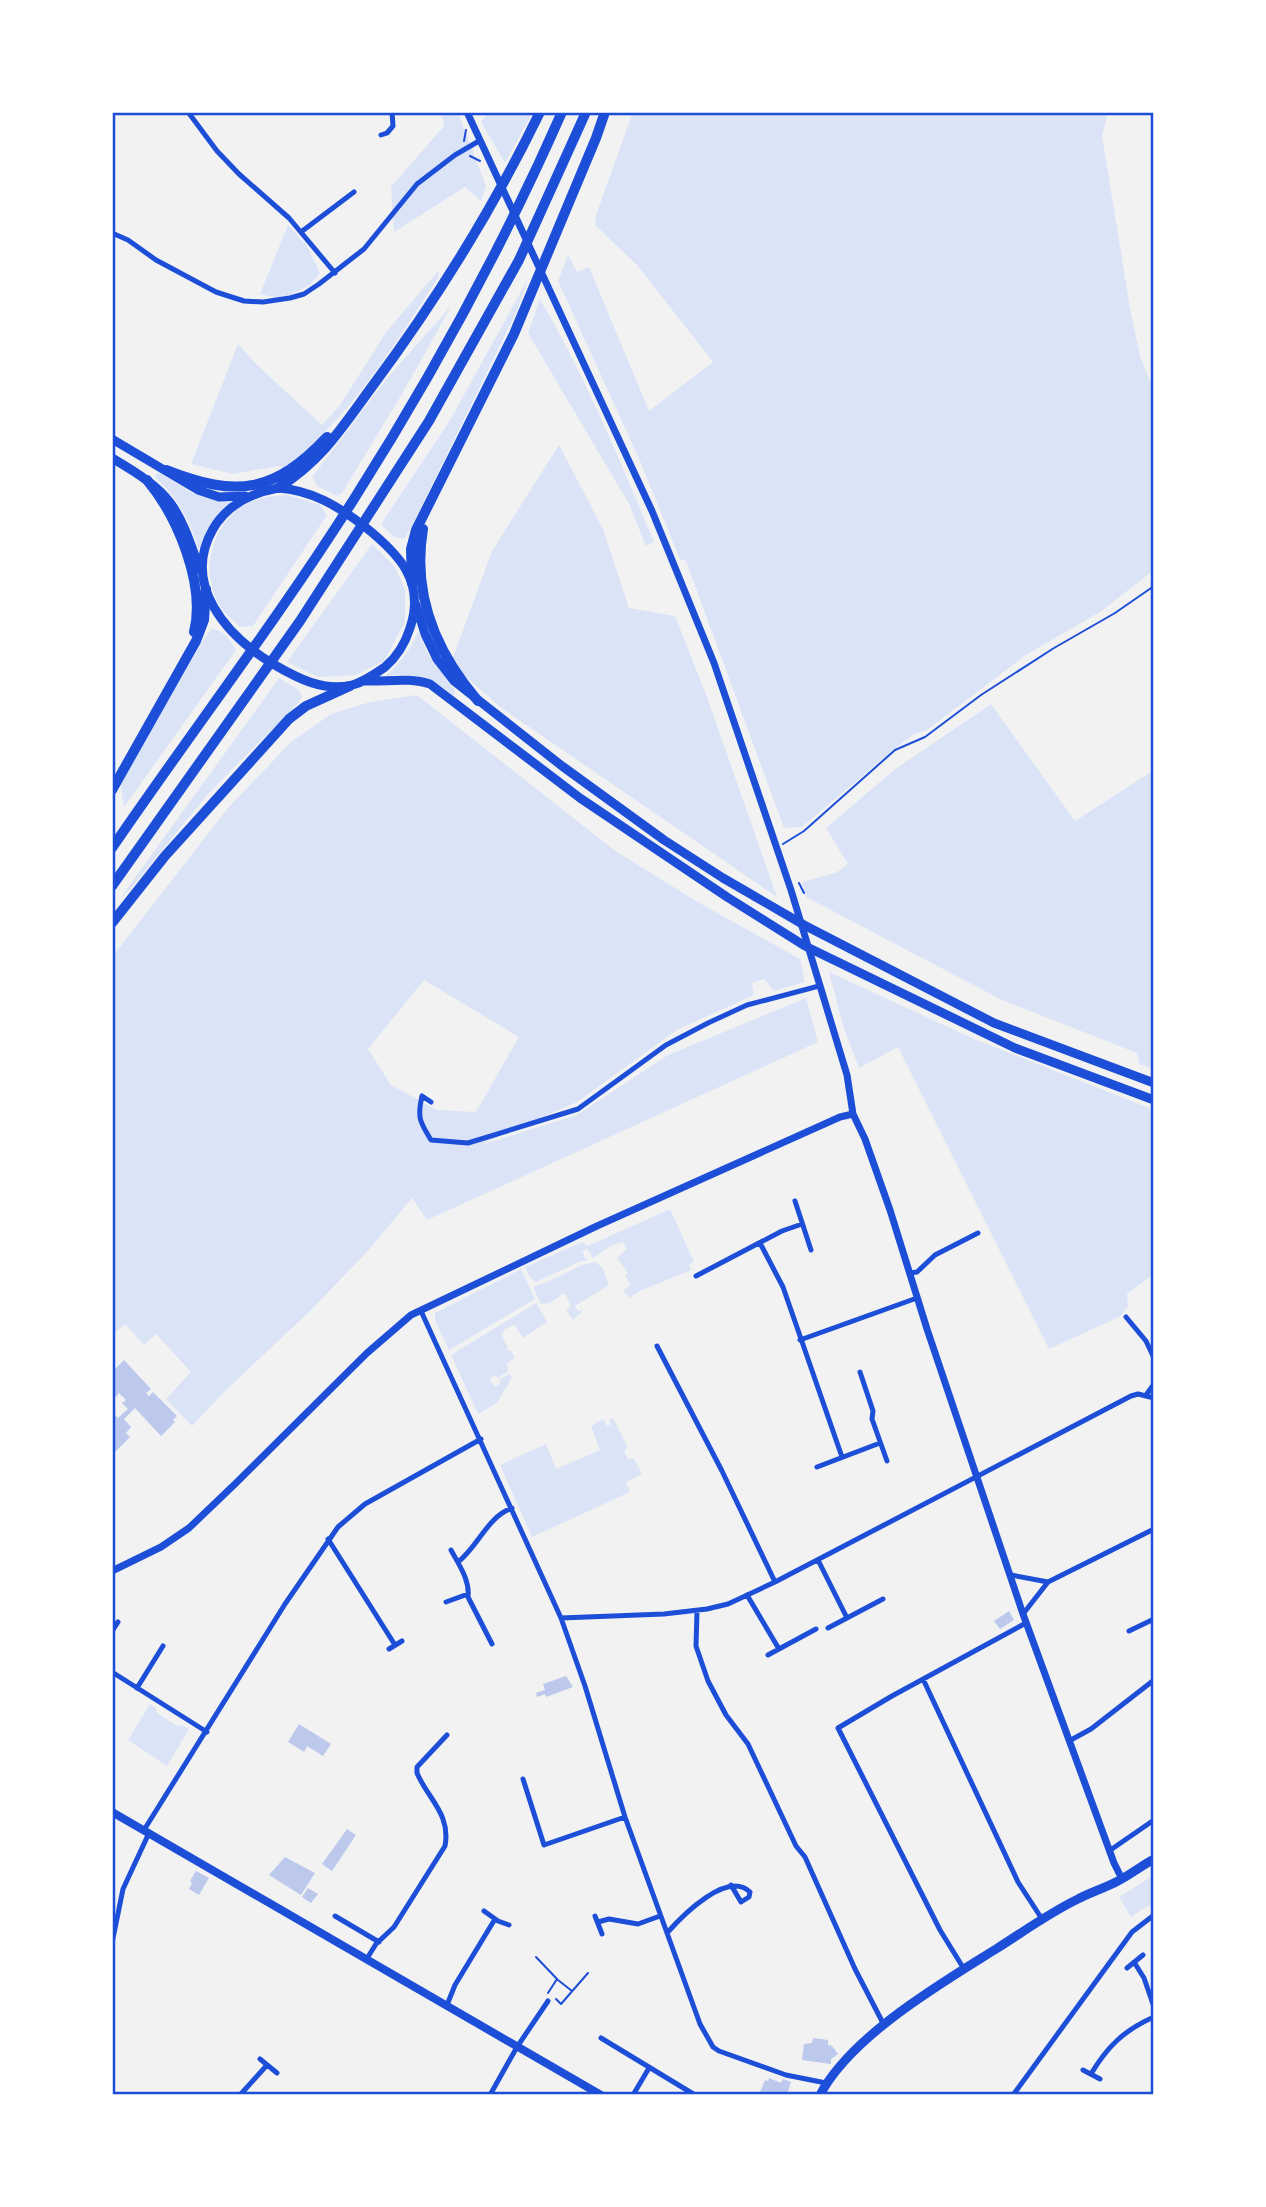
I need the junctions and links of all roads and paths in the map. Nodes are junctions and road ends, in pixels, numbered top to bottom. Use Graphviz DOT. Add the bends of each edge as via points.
graph roads {
  1 [pos="188,112"];
  2 [pos="391,112"];
  3 [pos="467,112"];
  4 [pos="540,112"];
  5 [pos="562,112"];
  6 [pos="586,112"];
  7 [pos="605,112"];
  8 [pos="463,121"];
  9 [pos="381,135"];
  10 [pos="479,141"];
  11 [pos="459,144"];
  12 [pos="466,156"];
  13 [pos="484,160"];
  14 [pos="354,192"];
  15 [pos="332,196"];
  16 [pos="338,204"];
  17 [pos="301,232"];
  18 [pos="112,233"];
  19 [pos="335,273"];
  20 [pos="358,405"];
  21 [pos="112,439"];
  22 [pos="112,458"];
  23 [pos="166,470"];
  24 [pos="147,480"];
  25 [pos="278,488"];
  26 [pos="250,496"];
  27 [pos="430,506"];
  28 [pos="412,583"];
  29 [pos="205,586"];
  30 [pos="1154,586"];
  31 [pos="416,605"];
  32 [pos="178,674"];
  33 [pos="363,681"];
  34 [pos="350,686"];
  35 [pos="478,701"];
  36 [pos="112,790"];
  37 [pos="782,845"];
  38 [pos="112,848"];
  39 [pos="799,883"];
  40 [pos="112,886"];
  41 [pos="804,894"];
  42 [pos="112,923"];
  43 [pos="819,986"];
  44 [pos="1154,1083"];
  45 [pos="1154,1100"];
  46 [pos="431,1102"];
  47 [pos="853,1114"];
  48 [pos="795,1201"];
  49 [pos="802,1223"];
  50 [pos="978,1233"];
  51 [pos="760,1243"];
  52 [pos="811,1250"];
  53 [pos="910,1273"];
  54 [pos="696,1276"];
  55 [pos="917,1298"];
  56 [pos="421,1311"];
  57 [pos="1126,1317"];
  58 [pos="800,1340"];
  59 [pos="657,1346"];
  60 [pos="1154,1358"];
  61 [pos="860,1372"];
  62 [pos="1154,1384"];
  63 [pos="1146,1395"];
  64 [pos="1154,1398"];
  65 [pos="481,1439"];
  66 [pos="880,1443"];
  67 [pos="842,1457"];
  68 [pos="887,1461"];
  69 [pos="817,1466"];
  70 [pos="976,1477"];
  71 [pos="512,1508"];
  72 [pos="1154,1529"];
  73 [pos="328,1539"];
  74 [pos="451,1550"];
  75 [pos="817,1560"];
  76 [pos="458,1562"];
  77 [pos="112,1571"];
  78 [pos="1011,1576"];
  79 [pos="775,1582"];
  80 [pos="1048,1582"];
  81 [pos="468,1594"];
  82 [pos="747,1595"];
  83 [pos="883,1599"];
  84 [pos="446,1602"];
  85 [pos="697,1611"];
  86 [pos="1023,1614"];
  87 [pos="561,1618"];
  88 [pos="847,1618"];
  89 [pos="1154,1619"];
  90 [pos="118,1622"];
  91 [pos="1026,1623"];
  92 [pos="828,1628"];
  93 [pos="816,1629"];
  94 [pos="112,1631"];
  95 [pos="1129,1632"];
  96 [pos="402,1641"];
  97 [pos="492,1644"];
  98 [pos="163,1646"];
  99 [pos="779,1649"];
  100 [pos="768,1655"];
  101 [pos="112,1672"];
  102 [pos="923,1679"];
  103 [pos="1154,1680"];
  104 [pos="137,1688"];
  105 [pos="206,1732"];
  106 [pos="447,1735"];
  107 [pos="1069,1741"];
  108 [pos="523,1779"];
  109 [pos="112,1812"];
  110 [pos="625,1817"];
  111 [pos="1154,1820"];
  112 [pos="146,1832"];
  113 [pos="1109,1851"];
  114 [pos="1154,1859"];
  115 [pos="1154,1865"];
  116 [pos="1122,1879"];
  117 [pos="731,1885"];
  118 [pos="484,1912"];
  119 [pos="1154,1914"];
  120 [pos="335,1916"];
  121 [pos="660,1916"];
  122 [pos="495,1919"];
  123 [pos="1042,1919"];
  124 [pos="509,1925"];
  125 [pos="667,1933"];
  126 [pos="602,1934"];
  127 [pos="379,1942"];
  128 [pos="112,1943"];
  129 [pos="1143,1955"];
  130 [pos="536,1957"];
  131 [pos="366,1960"];
  132 [pos="1134,1962"];
  133 [pos="1127,1968"];
  134 [pos="964,1969"];
  135 [pos="588,1973"];
  136 [pos="557,1979"];
  137 [pos="572,1992"];
  138 [pos="548,2001"];
  139 [pos="447,2005"];
  140 [pos="1154,2007"];
  141 [pos="1154,2017"];
  142 [pos="884,2025"];
  143 [pos="601,2038"];
  144 [pos="517,2047"];
  145 [pos="260,2059"];
  146 [pos="267,2066"];
  147 [pos="649,2068"];
  148 [pos="1083,2070"];
  149 [pos="277,2073"];
  150 [pos="1091,2074"];
  151 [pos="1100,2078"];
  152 [pos="826,2083"];
  153 [pos="240,2095"];
  154 [pos="490,2095"];
  155 [pos="601,2095"];
  156 [pos="633,2095"];
  157 [pos="695,2095"];
  158 [pos="820,2095"];
  159 [pos="1013,2095"];
  1 -- 17 [label="street" via="217,151"];
  2 -- 9 [label="street" via="393,126"];
  3 -- 10 [label="street"];
  4 -- 20 [label="highway" via="448,277"];
  5 -- 38 [label="highway" via="482,280 353,501"];
  6 -- 40 [label="highway" via="519,260 429,421 300,621"];
  7 -- 27 [label="highway" via="519,322"];
  8 -- 11 [label="path" via="466,136"];
  10 -- 13 [label="street"];
  10 -- 19 [label="street" via="417,184 364,249"];
  12 -- 13 [label="path"];
  13 -- 43 [label="street" via="652,511 714,663"];
  14 -- 16 [label="street"];
  15 -- 16 [label="street"];
  16 -- 17 [label="street"];
  17 -- 19 [label="street"];
  18 -- 19 [label="street" via="216,292 244,301 304,294"];
  20 -- 23 [label="highway" via="306,459 273,479 219,487"];
  20 -- 25 [label="highway" via="316,460"];
  21 -- 23 [label="main road"];
  22 -- 24 [label="main road"];
  23 -- 26 [label="main road" via="209,495"];
  24 -- 29 [label="main road" via="174,505"];
  24 -- 32 [label="highway" via="176,524 197,598 194,632"];
  25 -- 26 [label="main road"];
  25 -- 28 [label="main road" via="321,498 358,521 387,544 404,564"];
  26 -- 29 [label="main road" via="219,519 209,537 203,552"];
  27 -- 28 [label="highway" via="411,549"];
  27 -- 35 [label="highway" via="419,567 426,605 445,655"];
  28 -- 31 [label="main road"];
  29 -- 32 [label="highway" via="203,625"];
  29 -- 34 [label="main road" via="220,619 248,647 312,684"];
  30 -- 37 [label="path" via="991,688 925,737 895,750"];
  31 -- 33 [label="main road" via="399,652"];
  31 -- 35 [label="main road" via="438,659 454,681"];
  32 -- 36 [label="highway"];
  33 -- 34 [label="main road"];
  33 -- 45 [label="main road" via="430,684 580,798 766,922 842,965 1015,1048"];
  34 -- 42 [label="highway" via="289,719 165,856"];
  35 -- 44 [label="main road" via="664,839 837,943 994,1023"];
  39 -- 41 [label="path"];
  43 -- 46 [label="street" via="738,1008 666,1045 578,1109 503,1134 468,1143 431,1140 419,1121 419,1109 422,1096"];
  43 -- 47 [label="street" via="847,1075"];
  47 -- 53 [label="street" via="866,1139"];
  47 -- 56 [label="street" via="597,1226"];
  48 -- 49 [label="street"];
  49 -- 51 [label="street"];
  49 -- 52 [label="street"];
  50 -- 53 [label="street"];
  51 -- 54 [label="street"];
  51 -- 58 [label="street" via="783,1287"];
  53 -- 55 [label="street"];
  55 -- 58 [label="street"];
  55 -- 70 [label="street"];
  56 -- 65 [label="street"];
  56 -- 77 [label="street" via="367,1353 188,1528"];
  57 -- 60 [label="street"];
  58 -- 67 [label="street"];
  59 -- 79 [label="street"];
  61 -- 66 [label="street"];
  62 -- 63 [label="street"];
  63 -- 64 [label="street"];
  63 -- 70 [label="street" via="1131,1396"];
  65 -- 71 [label="street"];
  65 -- 73 [label="street" via="365,1504"];
  66 -- 67 [label="street"];
  66 -- 68 [label="street"];
  67 -- 69 [label="street"];
  70 -- 75 [label="street"];
  70 -- 78 [label="street"];
  71 -- 76 [label="street" via="498,1516"];
  71 -- 87 [label="street"];
  72 -- 80 [label="street"];
  73 -- 96 [label="street" via="392,1647"];
  73 -- 105 [label="street"];
  74 -- 76 [label="street"];
  75 -- 79 [label="street"];
  75 -- 88 [label="street"];
  76 -- 81 [label="street"];
  78 -- 80 [label="street"];
  78 -- 86 [label="street"];
  79 -- 82 [label="street"];
  80 -- 86 [label="street"];
  81 -- 84 [label="street"];
  81 -- 97 [label="street"];
  82 -- 85 [label="street"];
  82 -- 99 [label="street"];
  83 -- 88 [label="street"];
  85 -- 87 [label="street"];
  85 -- 142 [label="street" via="696,1646 708,1681 748,1744"];
  86 -- 91 [label="street"];
  87 -- 110 [label="street"];
  88 -- 92 [label="street"];
  89 -- 95 [label="street"];
  90 -- 94 [label="street"];
  91 -- 102 [label="street"];
  91 -- 107 [label="street"];
  93 -- 99 [label="street"];
  98 -- 104 [label="street"];
  99 -- 100 [label="street"];
  101 -- 104 [label="street"];
  102 -- 123 [label="street" via="1018,1882"];
  102 -- 134 [label="street" via="838,1728"];
  103 -- 107 [label="street"];
  104 -- 105 [label="street"];
  105 -- 112 [label="street"];
  106 -- 127 [label="street" via="416,1773 441,1811 445,1846 394,1927"];
  107 -- 113 [label="street"];
  108 -- 110 [label="street" via="544,1845"];
  109 -- 112 [label="main road"];
  110 -- 121 [label="street"];
  111 -- 113 [label="street"];
  112 -- 128 [label="street" via="124,1889"];
  112 -- 131 [label="main road"];
  113 -- 116 [label="street"];
  114 -- 116 [label="main road"];
  115 -- 116 [label="main road"];
  116 -- 123 [label="main road"];
  117 -- 125 [label="street" via="695,1906"];
  118 -- 122 [label="street"];
  119 -- 159 [label="street" via="1132,1932"];
  120 -- 127 [label="street"];
  121 -- 125 [label="street"];
  121 -- 126 [label="street" via="638,1924 597,1919"];
  122 -- 124 [label="street"];
  122 -- 139 [label="street"];
  123 -- 134 [label="main road"];
  125 -- 152 [label="street" via="699,2024 713,2046 780,2073"];
  127 -- 131 [label="street"];
  129 -- 132 [label="street"];
  130 -- 136 [label="path"];
  131 -- 139 [label="main road"];
  132 -- 133 [label="street"];
  132 -- 140 [label="street"];
  134 -- 142 [label="main road"];
  135 -- 137 [label="path"];
  136 -- 137 [label="path"];
  136 -- 137 [label="path" via="548,1992 561,2004"];
  138 -- 144 [label="street"];
  139 -- 144 [label="main road"];
  141 -- 150 [label="street" via="1126,2031"];
  142 -- 152 [label="main road"];
  143 -- 147 [label="street"];
  144 -- 154 [label="street"];
  144 -- 155 [label="main road"];
  145 -- 146 [label="street"];
  146 -- 149 [label="street"];
  146 -- 153 [label="street"];
  147 -- 156 [label="street"];
  147 -- 157 [label="street"];
  148 -- 150 [label="street"];
  150 -- 151 [label="street"];
  152 -- 158 [label="main road"];
}
